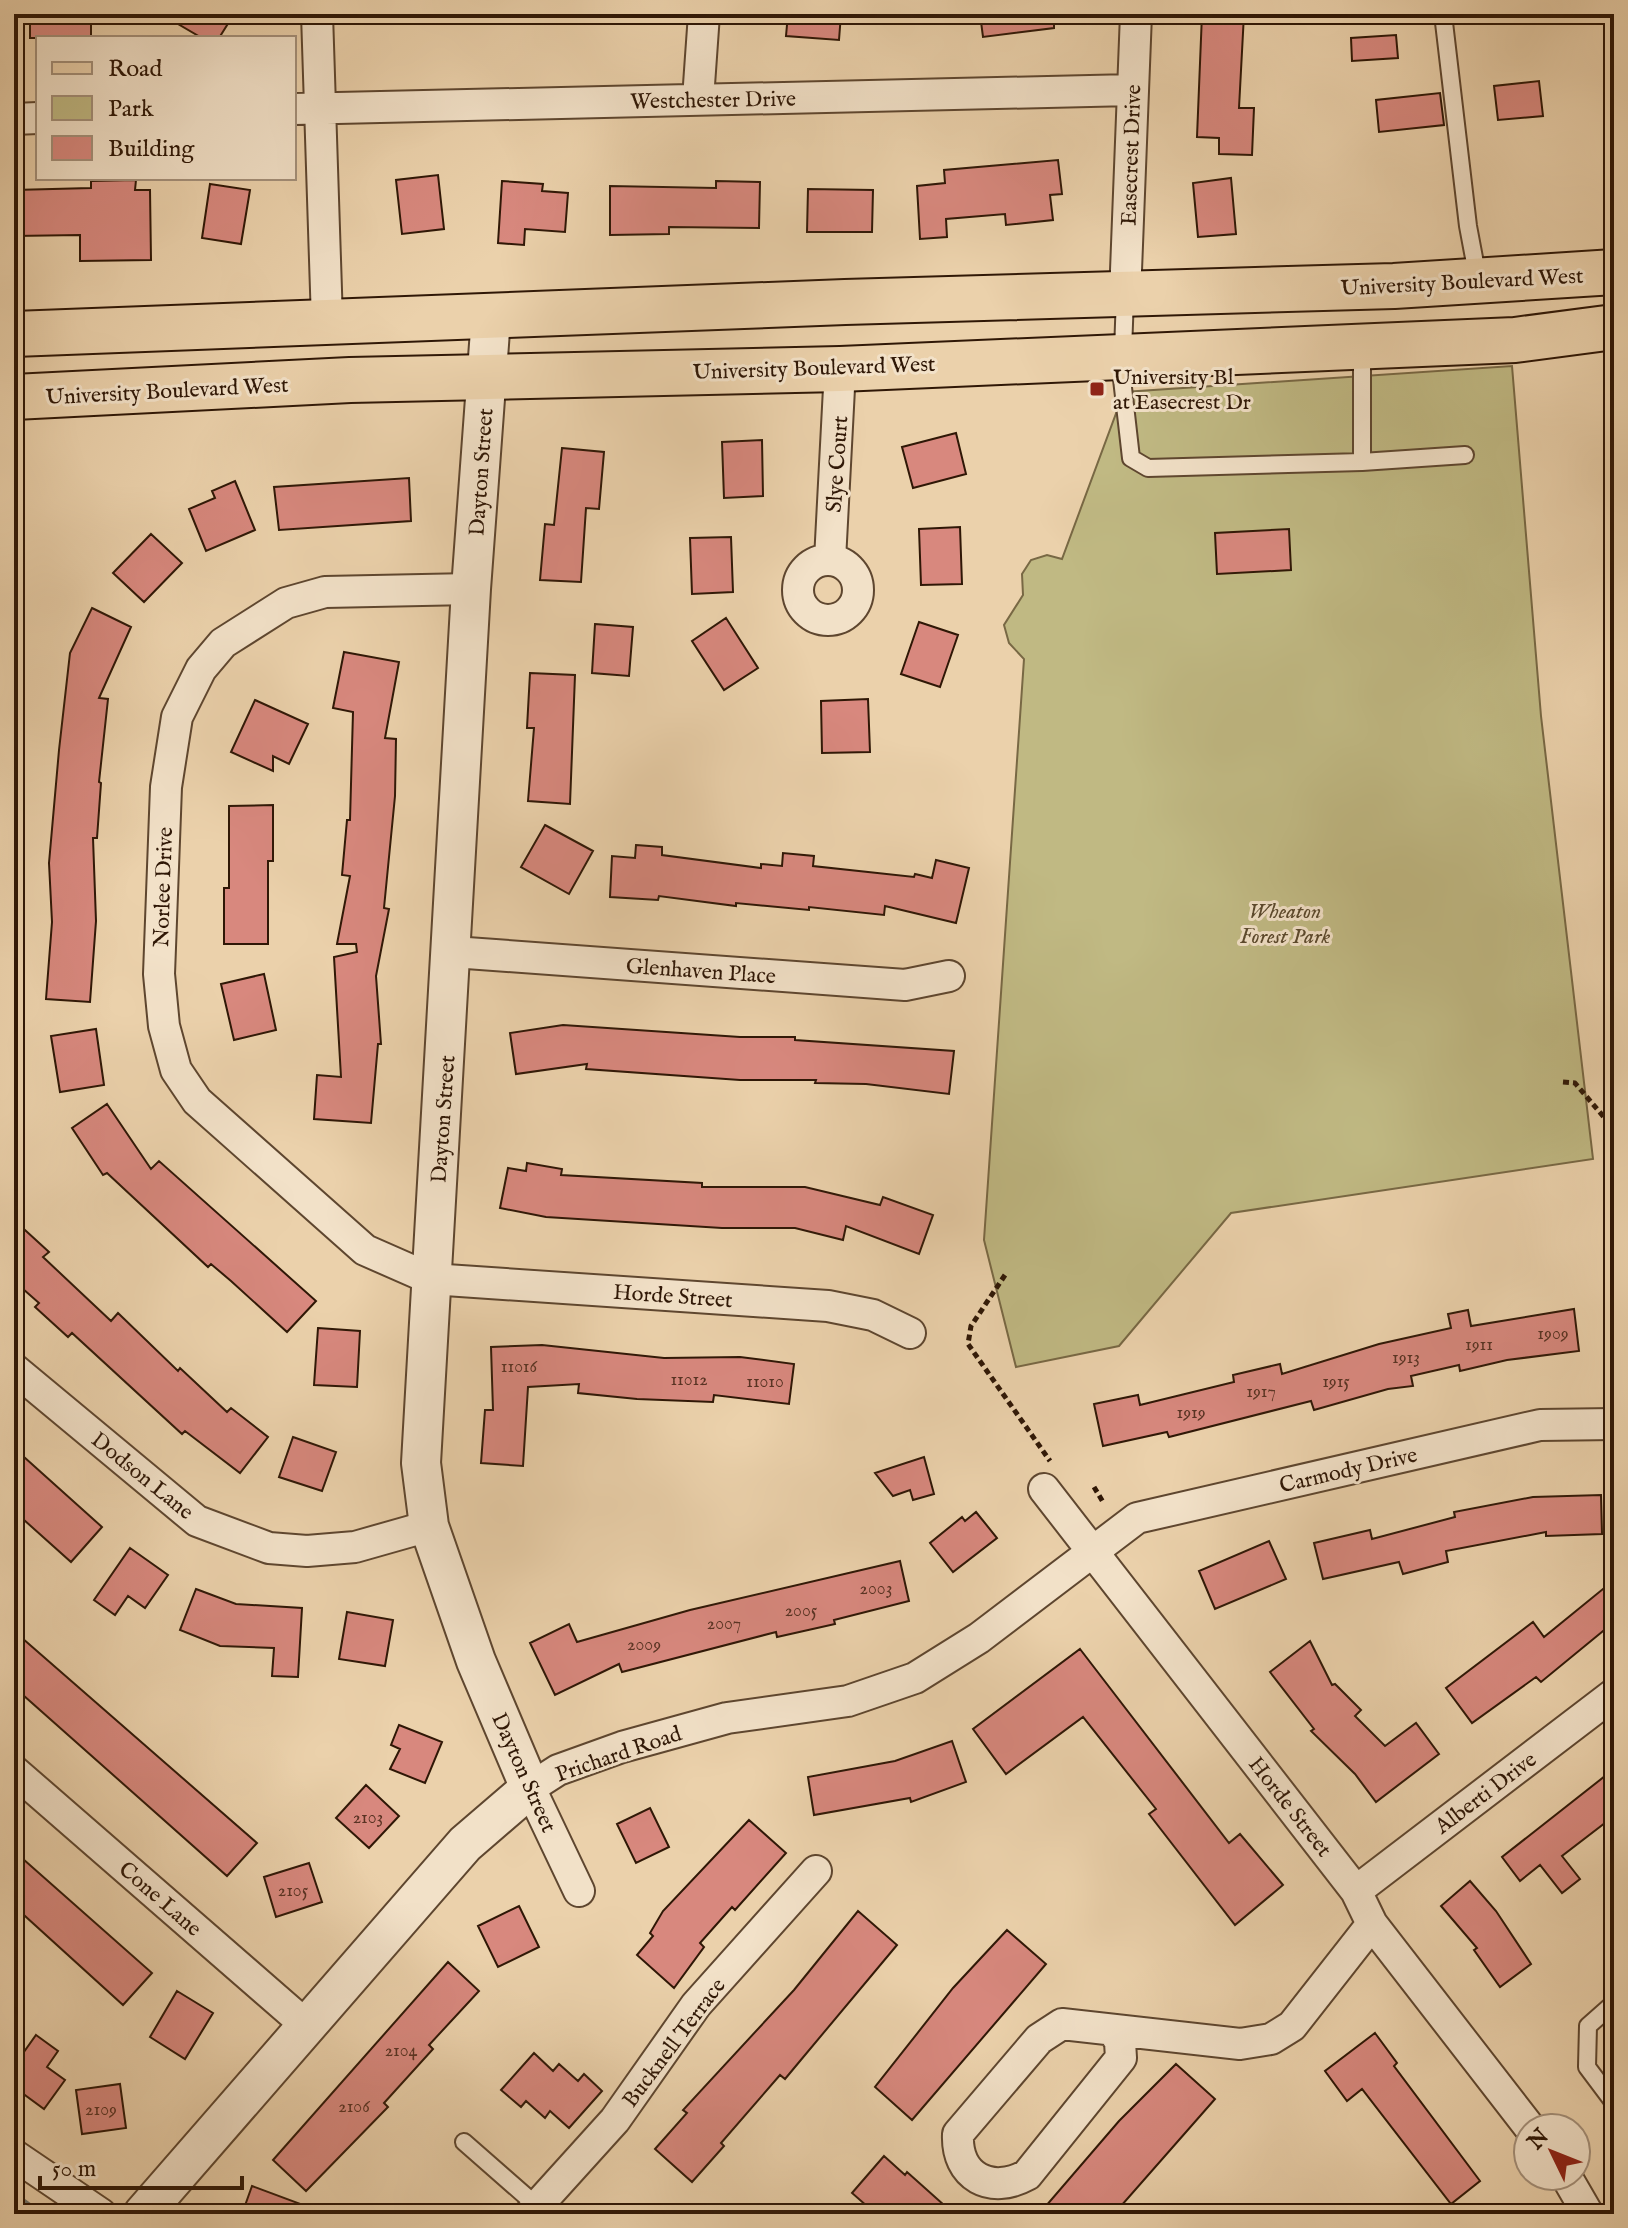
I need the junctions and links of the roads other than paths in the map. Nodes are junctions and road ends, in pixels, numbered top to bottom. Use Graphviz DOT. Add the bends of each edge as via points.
graph roads {
  1 [pos="317,14"];
  2 [pos="704,14"];
  3 [pos="1136,14"];
  4 [pos="1443,14"];
  5 [pos="1132,90"];
  6 [pos="698,99"];
  7 [pos="307,109"];
  8 [pos="36,118"];
  9 [pos="14,119"];
  10 [pos="1614,272"];
  11 [pos="1478,281"];
  12 [pos="1125,296"];
  13 [pos="491,317"];
  14 [pos="327,321"];
  15 [pos="1613,329"];
  16 [pos="14,334"];
  17 [pos="1362,345"];
  18 [pos="1122,354"];
  19 [pos="840,369"];
  20 [pos="486,380"];
  21 [pos="14,397"];
  22 [pos="1465,455"];
  23 [pos="1362,462"];
  24 [pos="830,560"];
  25 [pos="471,589"];
  26 [pos="453,952"];
  27 [pos="949,976"];
  28 [pos="431,1279"];
  29 [pos="910,1333"];
  30 [pos="14,1369"];
  31 [pos="1614,1424"];
  32 [pos="1049,1478"];
  33 [pos="429,1526"];
  34 [pos="1092,1548"];
  35 [pos="1614,1694"];
  36 [pos="14,1771"];
  37 [pos="530,1788"];
  38 [pos="816,1871"];
  39 [pos="579,1891"];
  40 [pos="1356,1891"];
  41 [pos="1372,1924"];
  42 [pos="1614,2003"];
  43 [pos="307,2026"];
  44 [pos="1113,2030"];
  45 [pos="1614,2103"];
  46 [pos="1518,2112"];
  47 [pos="464,2142"];
  48 [pos="14,2155"];
  49 [pos="1575,2192"];
  50 [pos="534,2210"];
  51 [pos="101,2214"];
  52 [pos="143,2214"];
  53 [pos="1588,2214"];
  1 -- 7 [label="street"];
  2 -- 6 [label="street"];
  3 -- 5 [label="street, Easecrest Drive"];
  4 -- 11 [label="lane"];
  5 -- 6 [label="street, Westchester Drive"];
  5 -- 12 [label="street, Easecrest Drive"];
  6 -- 7 [label="street, Westchester Drive"];
  7 -- 14 [label="street"];
  8 -- 9 [label="street"];
  10 -- 11 [label="main road, University Boulevard West"];
  11 -- 12 [label="main road, University Boulevard West"];
  12 -- 13 [label="main road, University Boulevard West"];
  12 -- 18 [label="lane"];
  13 -- 14 [label="main road, University Boulevard West"];
  13 -- 20 [label="street, Dayton Street"];
  14 -- 16 [label="main road, University Boulevard West"];
  15 -- 17 [label="main road, University Boulevard West" via="1515,340"];
  17 -- 18 [label="main road, University Boulevard West"];
  17 -- 23 [label="lane"];
  18 -- 19 [label="main road, University Boulevard West"];
  18 -- 23 [label="lane" via="1131,458 1148,468"];
  19 -- 20 [label="main road, University Boulevard West"];
  19 -- 24 [label="street, Slye Court"];
  20 -- 21 [label="main road, University Boulevard West" via="350,380"];
  20 -- 25 [label="street, Dayton Street"];
  22 -- 23 [label="lane"];
  25 -- 26 [label="street, Dayton Street"];
  25 -- 28 [label="street, Norlee Drive" via="325,592 286,603 223,643 201,669 177,717 166,787 159,974 164,1026 176,1070 197,1101 365,1250"];
  26 -- 27 [label="street, Glenhaven Place" via="905,985"];
  26 -- 28 [label="street, Dayton Street"];
  28 -- 29 [label="street, Horde Street" via="828,1306 873,1315"];
  28 -- 33 [label="street, Dayton Street" via="421,1463"];
  30 -- 33 [label="street, Dodson Lane" via="197,1521 226,1532 269,1548 307,1551 355,1547"];
  31 -- 34 [label="street, Carmody Drive" via="1540,1425 1137,1518"];
  32 -- 34 [label="street, Horde Street"];
  33 -- 37 [label="street, Dayton Street" via="476,1661"];
  34 -- 37 [label="street, Prichard Road" via="979,1638 915,1678 848,1701 727,1718 622,1747 558,1770"];
  34 -- 40 [label="street, Horde Street"];
  35 -- 40 [label="street, Alberti Drive"];
  36 -- 43 [label="street, Cone Lane"];
  37 -- 39 [label="street, Dayton Street"];
  37 -- 43 [label="street, Prichard Road" via="465,1844"];
  38 -- 50 [label="street, Bucknell Terrace" via="696,2005 615,2120"];
  40 -- 41 [label="street, Horde Street"];
  41 -- 44 [label="street" via="1292,2026 1271,2039 1240,2044"];
  41 -- 46 [label="street, Horde Street"];
  42 -- 45 [label="lane" via="1588,2026 1587,2067"];
  43 -- 52 [label="street, Prichard Road"];
  44 -- 44 [label="street" via="1121,2058 1027,2175 1007,2185 986,2182 969,2171 957,2152 958,2134 1039,2039 1062,2024"];
  47 -- 50 [label="lane"];
  48 -- 51 [label="street"];
  49 -- 53 [label="street"];
}
